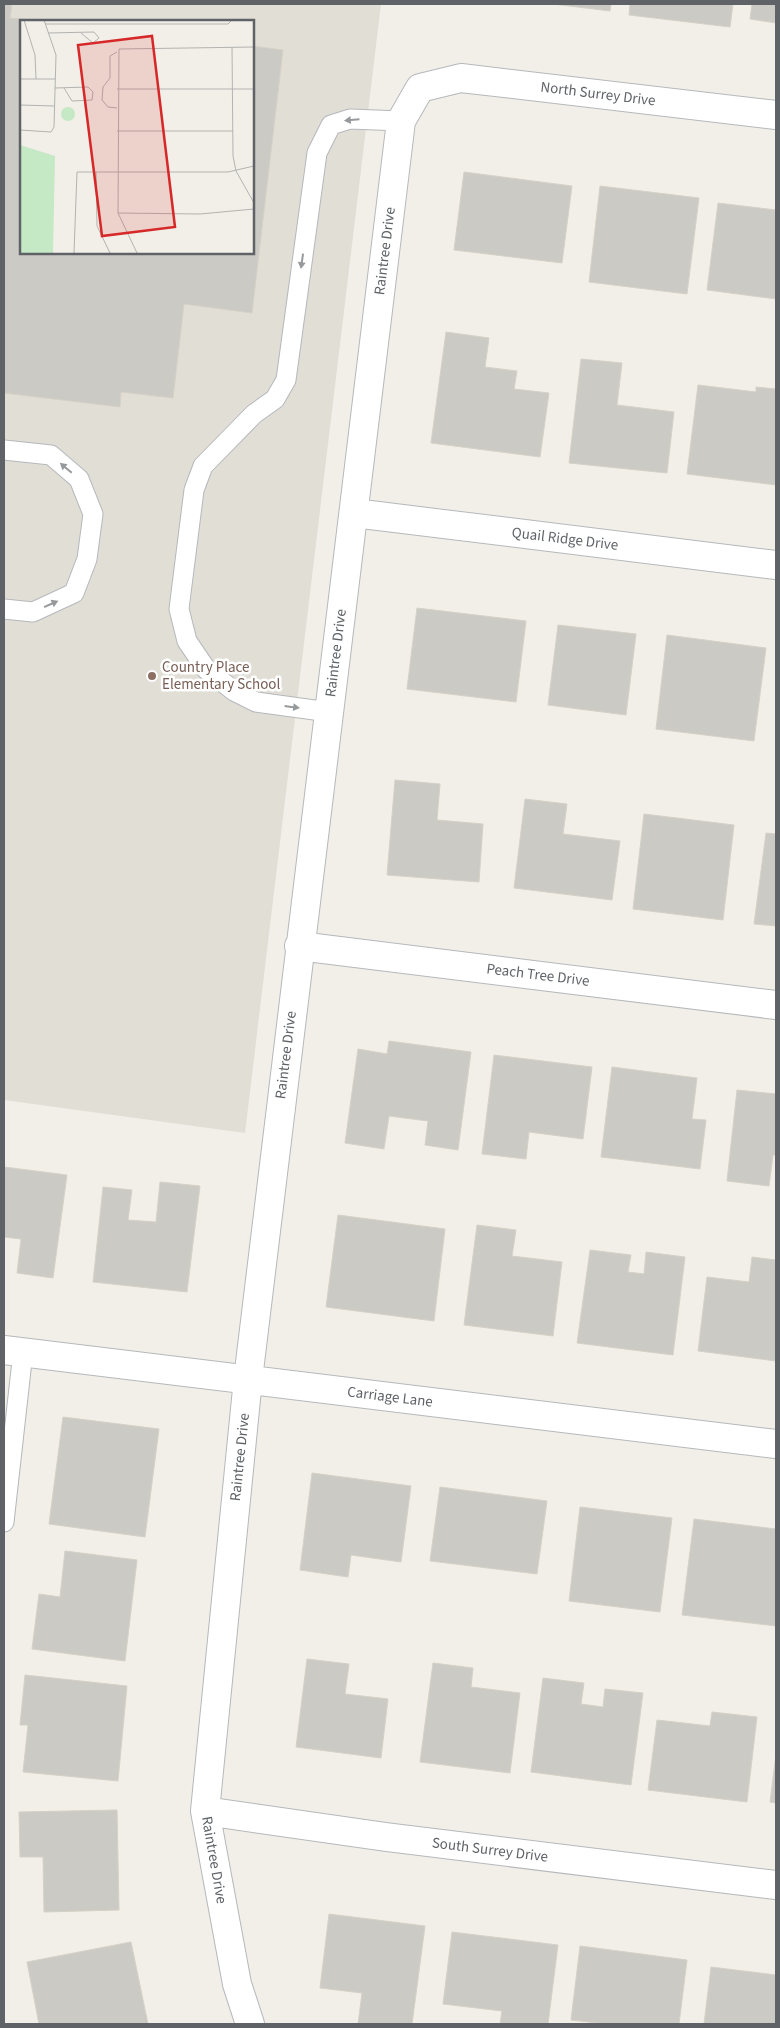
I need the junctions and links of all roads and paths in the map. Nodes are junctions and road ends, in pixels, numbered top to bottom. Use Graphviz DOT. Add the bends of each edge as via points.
graph roads {
  1 [pos="420,88"];
  2 [pos="776,115"];
  3 [pos="401,122"];
  4 [pos="4,450"];
  5 [pos="354,513"];
  6 [pos="776,565"];
  7 [pos="4,609"];
  8 [pos="329,712"];
  9 [pos="299,946"];
  10 [pos="776,1005"];
  11 [pos="13,1351"];
  12 [pos="248,1379"];
  13 [pos="776,1444"];
  14 [pos="4,1522"];
  15 [pos="205,1811"];
  16 [pos="776,1885"];
  17 [pos="250,2024"];
  1 -- 2 [label="street, North Surrey Drive" via="461,78"];
  1 -- 3 [label="street, Raintree Drive"];
  3 -- 5 [label="street, Raintree Drive"];
  3 -- 8 [label="lane, one-way" via="350,118 331,125 317,153 286,380 275,399 254,414 203,466 194,490 179,609 187,641 206,669 234,691 256,702"];
  7 -- 4 [label="lane, one-way" via="33,612 74,593 86,559 93,514 79,479 51,455"];
  5 -- 6 [label="street, Quail Ridge Drive"];
  5 -- 8 [label="street, Raintree Drive"];
  8 -- 9 [label="street, Raintree Drive"];
  9 -- 10 [label="street, Peach Tree Drive"];
  9 -- 12 [label="street, Raintree Drive"];
  11 -- 12 [label="street, Carriage Lane"];
  11 -- 14 [label="lane"];
  12 -- 13 [label="street, Carriage Lane"];
  12 -- 15 [label="street, Raintree Drive"];
  15 -- 16 [label="street, South Surrey Drive" via="386,1837"];
  15 -- 17 [label="street, Raintree Drive" via="237,1984"];
}
